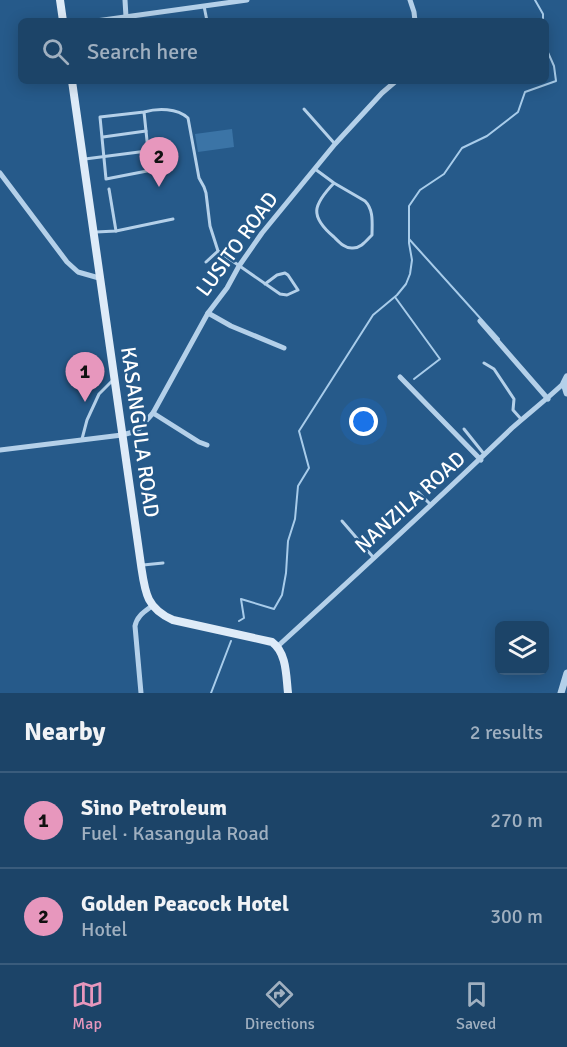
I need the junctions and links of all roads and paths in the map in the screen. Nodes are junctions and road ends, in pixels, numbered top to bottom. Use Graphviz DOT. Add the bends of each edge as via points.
graph roads {
  1 [pos="60,0"];
  2 [pos="125,0"];
  3 [pos="247,0"];
  4 [pos="410,0"];
  5 [pos="207,4"];
  6 [pos="126,17"];
  7 [pos="63,18"];
  8 [pos="118,18"];
  9 [pos="415,18"];
  10 [pos="72,84"];
  11 [pos="392,84"];
  12 [pos="304,109"];
  13 [pos="144,112"];
  14 [pos="146,131"];
  15 [pos="102,137"];
  16 [pos="335,144"];
  17 [pos="148,151"];
  18 [pos="104,157"];
  19 [pos="83,159"];
  20 [pos="315,169"];
  21 [pos="0,173"];
  22 [pos="334,183"];
  23 [pos="109,189"];
  24 [pos="173,219"];
  25 [pos="116,231"];
  26 [pos="94,232"];
  27 [pos="218,251"];
  28 [pos="206,262"];
  29 [pos="239,266"];
  30 [pos="99,278"];
  31 [pos="265,284"];
  32 [pos="208,314"];
  33 [pos="480,321"];
  34 [pos="284,348"];
  35 [pos="484,363"];
  36 [pos="400,377"];
  37 [pos="114,379"];
  38 [pos="565,380"];
  39 [pos="567,393"];
  40 [pos="548,399"];
  41 [pos="153,413"];
  42 [pos="522,420"];
  43 [pos="464,429"];
  44 [pos="122,435"];
  45 [pos="81,439"];
  46 [pos="207,445"];
  47 [pos="0,450"];
  48 [pos="483,458"];
  49 [pos="418,492"];
  50 [pos="431,506"];
  51 [pos="342,521"];
  52 [pos="373,557"];
  53 [pos="162,563"];
  54 [pos="141,565"];
  55 [pos="152,606"];
  56 [pos="278,646"];
  57 [pos="567,673"];
  58 [pos="141,693"];
  59 [pos="288,693"];
  60 [pos="561,693"];
  1 -- 7 [label="main road"];
  2 -- 6 [label="street"];
  3 -- 5 [label="street"];
  4 -- 9 [label="street"];
  5 -- 6 [label="street"];
  6 -- 8 [label="street"];
  10 -- 19 [label="main road, KASANGULA ROAD"];
  11 -- 16 [label="street, LUSITO ROAD"];
  12 -- 16 [label="lane"];
  13 -- 14 [label="lane"];
  13 -- 15 [label="lane" via="100,117"];
  13 -- 27 [label="lane" via="177,110 188,118"];
  14 -- 15 [label="lane"];
  14 -- 17 [label="lane"];
  15 -- 18 [label="lane"];
  16 -- 20 [label="street, LUSITO ROAD"];
  17 -- 18 [label="lane"];
  17 -- 18 [label="lane" via="150,169 106,179"];
  18 -- 19 [label="lane"];
  19 -- 26 [label="main road, KASANGULA ROAD"];
  20 -- 22 [label="lane"];
  20 -- 29 [label="street, LUSITO ROAD"];
  21 -- 30 [label="street" via="67,262 78,272"];
  22 -- 22 [label="lane" via="318,203 317,218 346,248 360,247 372,235 372,210 365,201"];
  23 -- 25 [label="lane"];
  24 -- 25 [label="lane"];
  25 -- 26 [label="lane"];
  26 -- 30 [label="main road, KASANGULA ROAD"];
  27 -- 28 [label="lane"];
  27 -- 29 [label="lane"];
  29 -- 31 [label="lane"];
  29 -- 32 [label="street, LUSITO ROAD"];
  30 -- 37 [label="main road, KASANGULA ROAD"];
  31 -- 31 [label="lane" via="280,294 298,290 285,273"];
  32 -- 34 [label="street"];
  32 -- 41 [label="street, LUSITO ROAD"];
  33 -- 40 [label="street"];
  35 -- 42 [label="lane" via="502,380 514,399 513,410"];
  36 -- 48 [label="street"];
  37 -- 44 [label="main road, KASANGULA ROAD"];
  37 -- 45 [label="lane" via="99,394"];
  38 -- 39 [label="street"];
  38 -- 40 [label="street, NANZILA ROAD"];
  40 -- 42 [label="street, NANZILA ROAD"];
  41 -- 44 [label="street, LUSITO ROAD" via="137,430"];
  41 -- 46 [label="street"];
  42 -- 48 [label="street, NANZILA ROAD"];
  43 -- 48 [label="lane"];
  44 -- 45 [label="street"];
  44 -- 54 [label="main road, KASANGULA ROAD"];
  45 -- 47 [label="street"];
  48 -- 50 [label="street, NANZILA ROAD"];
  49 -- 50 [label="lane"];
  50 -- 52 [label="street, NANZILA ROAD"];
  51 -- 52 [label="lane"];
  52 -- 56 [label="street, NANZILA ROAD"];
  53 -- 54 [label="lane"];
  54 -- 55 [label="main road, KASANGULA ROAD"];
  55 -- 56 [label="main road" via="173,620"];
  55 -- 58 [label="street" via="141,614 135,626"];
  56 -- 59 [label="main road" via="283,655"];
  57 -- 60 [label="street"];
}
